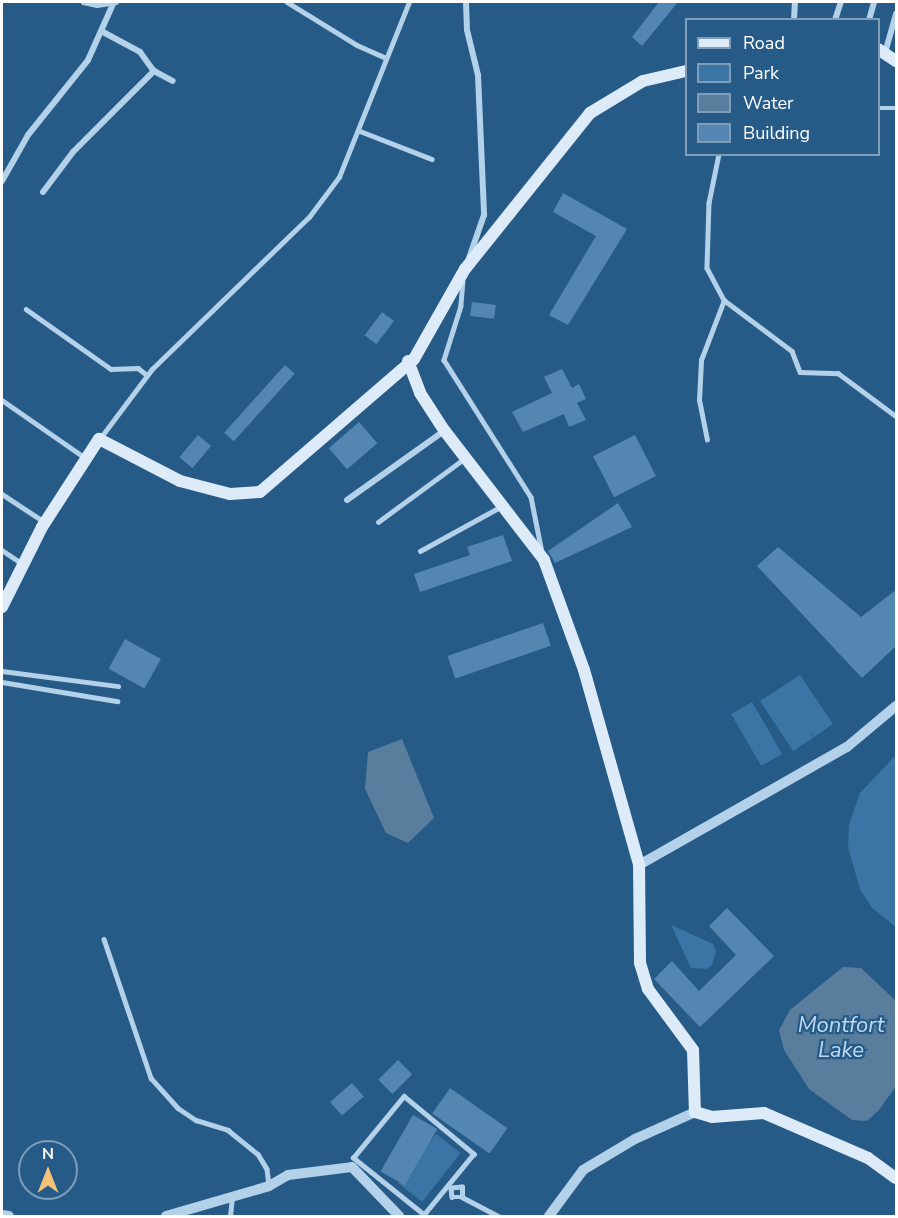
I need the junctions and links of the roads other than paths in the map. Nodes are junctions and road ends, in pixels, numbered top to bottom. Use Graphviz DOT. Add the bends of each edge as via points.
graph roads {
  1 [pos="83,2"];
  2 [pos="287,2"];
  3 [pos="409,2"];
  4 [pos="466,2"];
  5 [pos="795,2"];
  6 [pos="841,2"];
  7 [pos="874,2"];
  8 [pos="115,3"];
  9 [pos="897,14"];
  10 [pos="794,18"];
  11 [pos="836,18"];
  12 [pos="869,18"];
  13 [pos="103,32"];
  14 [pos="882,51"];
  15 [pos="384,57"];
  16 [pos="897,61"];
  17 [pos="154,71"];
  18 [pos="685,71"];
  19 [pos="173,81"];
  20 [pos="880,108"];
  21 [pos="897,108"];
  22 [pos="360,131"];
  23 [pos="719,156"];
  24 [pos="432,159"];
  25 [pos="2,181"];
  26 [pos="43,192"];
  27 [pos="465,269"];
  28 [pos="724,300"];
  29 [pos="26,309"];
  30 [pos="408,361"];
  31 [pos="147,375"];
  32 [pos="2,400"];
  33 [pos="897,416"];
  34 [pos="444,430"];
  35 [pos="99,439"];
  36 [pos="707,440"];
  37 [pos="465,458"];
  38 [pos="89,460"];
  39 [pos="2,494"];
  40 [pos="347,500"];
  41 [pos="504,505"];
  42 [pos="46,522"];
  43 [pos="378,522"];
  44 [pos="2,550"];
  45 [pos="420,551"];
  46 [pos="544,560"];
  47 [pos="24,564"];
  48 [pos="2,607"];
  49 [pos="2,670"];
  50 [pos="2,682"];
  51 [pos="118,686"];
  52 [pos="117,701"];
  53 [pos="897,706"];
  54 [pos="639,865"];
  55 [pos="104,939"];
  56 [pos="695,1112"];
  57 [pos="457,1174"];
  58 [pos="897,1178"];
  59 [pos="269,1186"];
  60 [pos="459,1186"];
  61 [pos="440,1195"];
  62 [pos="451,1196"];
  63 [pos="231,1197"];
  64 [pos="462,1197"];
  65 [pos="2,1215"];
  66 [pos="9,1216"];
  67 [pos="166,1216"];
  68 [pos="230,1216"];
  69 [pos="399,1216"];
  70 [pos="498,1216"];
  71 [pos="549,1216"];
  1 -- 8 [label="lane"];
  2 -- 15 [label="lane"];
  3 -- 15 [label="lane"];
  4 -- 27 [label="street" via="467,30 478,75 484,215"];
  5 -- 10 [label="street"];
  6 -- 11 [label="street"];
  7 -- 12 [label="street"];
  8 -- 13 [label="street"];
  9 -- 14 [label="street"];
  13 -- 17 [label="street" via="140,52"];
  13 -- 25 [label="street" via="88,60 23,143"];
  14 -- 16 [label="main road"];
  15 -- 22 [label="lane"];
  17 -- 19 [label="street"];
  17 -- 26 [label="street" via="73,152"];
  18 -- 27 [label="main road" via="643,81 590,113"];
  20 -- 21 [label="lane"];
  22 -- 24 [label="lane"];
  22 -- 31 [label="lane" via="339,177 309,217"];
  23 -- 28 [label="lane" via="708,213 706,268"];
  27 -- 30 [label="main road" via="414,359"];
  27 -- 46 [label="lane" via="461,306 444,360 531,497"];
  28 -- 33 [label="lane" via="792,351 800,372 838,373"];
  28 -- 36 [label="lane" via="701,360 699,400"];
  29 -- 31 [label="lane" via="111,369 138,368"];
  30 -- 34 [label="main road" via="420,393"];
  30 -- 35 [label="main road" via="260,492 230,494 180,481"];
  31 -- 35 [label="lane"];
  32 -- 38 [label="lane"];
  34 -- 37 [label="main road"];
  34 -- 40 [label="street"];
  35 -- 38 [label="main road"];
  37 -- 41 [label="main road"];
  37 -- 43 [label="lane"];
  38 -- 42 [label="main road"];
  39 -- 42 [label="lane"];
  41 -- 45 [label="lane"];
  41 -- 46 [label="main road"];
  42 -- 47 [label="main road"];
  44 -- 47 [label="lane"];
  46 -- 54 [label="main road" via="584,670"];
  47 -- 48 [label="main road"];
  49 -- 51 [label="lane"];
  50 -- 52 [label="lane"];
  53 -- 54 [label="street" via="847,747"];
  54 -- 56 [label="main road" via="640,963 648,989 693,1050"];
  55 -- 59 [label="lane" via="151,1078 178,1108 196,1120 228,1130 258,1154 267,1169"];
  56 -- 58 [label="main road" via="712,1118 764,1113 868,1158"];
  56 -- 71 [label="street" via="635,1139 583,1170"];
  57 -- 60 [label="lane"];
  57 -- 61 [label="lane"];
  57 -- 61 [label="lane" via="474,1154 404,1096 353,1158 424,1215"];
  59 -- 63 [label="street"];
  59 -- 69 [label="street" via="288,1175 352,1167"];
  60 -- 62 [label="lane" via="452,1188"];
  60 -- 64 [label="lane"];
  61 -- 62 [label="lane"];
  62 -- 64 [label="lane"];
  63 -- 67 [label="street"];
  63 -- 68 [label="lane"];
  64 -- 70 [label="lane"];
  65 -- 66 [label="street"];
}
